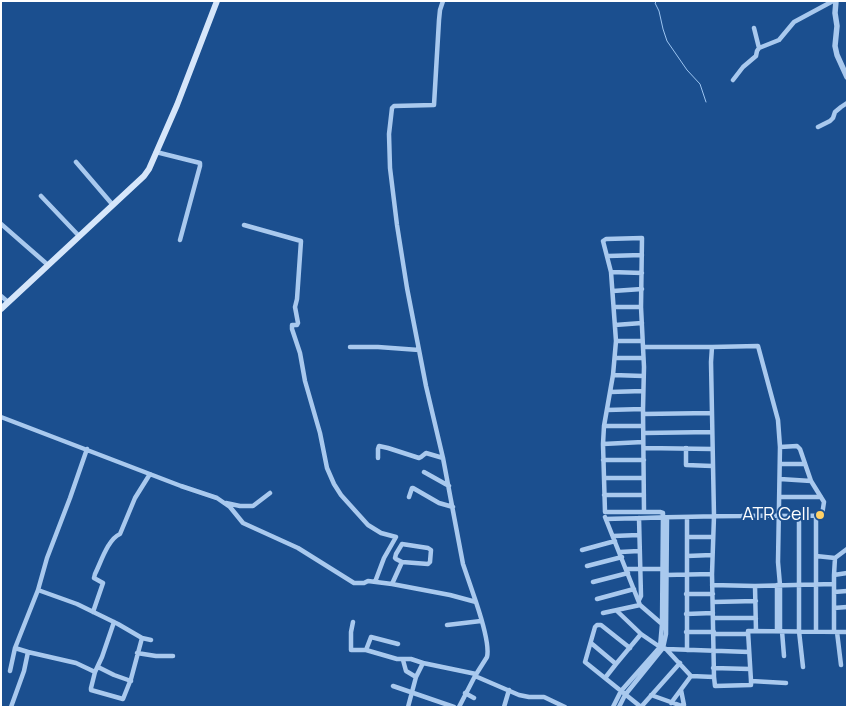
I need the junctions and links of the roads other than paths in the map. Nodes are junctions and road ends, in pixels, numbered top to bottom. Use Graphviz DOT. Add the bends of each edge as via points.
graph roads {
  1 [pos="217,1"];
  2 [pos="443,1"];
  3 [pos="834,1"];
  4 [pos="754,28"];
  5 [pos="759,48"];
  6 [pos="847,77"];
  7 [pos="733,80"];
  8 [pos="847,103"];
  9 [pos="818,127"];
  10 [pos="156,152"];
  11 [pos="76,162"];
  12 [pos="41,196"];
  13 [pos="112,204"];
  14 [pos="1,224"];
  15 [pos="244,225"];
  16 [pos="79,236"];
  17 [pos="180,240"];
  18 [pos="642,255"];
  19 [pos="608,256"];
  20 [pos="48,265"];
  21 [pos="611,272"];
  22 [pos="642,273"];
  23 [pos="642,289"];
  24 [pos="612,291"];
  25 [pos="1,296"];
  26 [pos="8,302"];
  27 [pos="614,307"];
  28 [pos="642,307"];
  29 [pos="1,309"];
  30 [pos="615,324"];
  31 [pos="642,324"];
  32 [pos="616,341"];
  33 [pos="642,341"];
  34 [pos="350,347"];
  35 [pos="643,347"];
  36 [pos="712,347"];
  37 [pos="419,350"];
  38 [pos="615,358"];
  39 [pos="643,358"];
  40 [pos="613,375"];
  41 [pos="643,376"];
  42 [pos="643,391"];
  43 [pos="610,392"];
  44 [pos="607,410"];
  45 [pos="643,412"];
  46 [pos="712,413"];
  47 [pos="1,416"];
  48 [pos="604,426"];
  49 [pos="643,426"];
  50 [pos="644,432"];
  51 [pos="712,432"];
  52 [pos="603,444"];
  53 [pos="644,445"];
  54 [pos="780,447"];
  55 [pos="686,448"];
  56 [pos="87,449"];
  57 [pos="712,449"];
  58 [pos="378,458"];
  59 [pos="443,458"];
  60 [pos="604,460"];
  61 [pos="644,460"];
  62 [pos="780,464"];
  63 [pos="805,464"];
  64 [pos="712,466"];
  65 [pos="424,472"];
  66 [pos="150,474"];
  67 [pos="604,478"];
  68 [pos="644,478"];
  69 [pos="780,479"];
  70 [pos="811,481"];
  71 [pos="449,486"];
  72 [pos="270,493"];
  73 [pos="604,495"];
  74 [pos="644,495"];
  75 [pos="409,497"];
  76 [pos="780,497"];
  77 [pos="821,497"];
  78 [pos="226,503"];
  79 [pos="453,507"];
  80 [pos="605,512"];
  81 [pos="644,512"];
  82 [pos="780,515"];
  83 [pos="816,515"];
  84 [pos="714,516"];
  85 [pos="799,516"];
  86 [pos="687,517"];
  87 [pos="640,518"];
  88 [pos="664,518"];
  89 [pos="606,519"];
  90 [pos="639,535"];
  91 [pos="687,537"];
  92 [pos="713,537"];
  93 [pos="614,538"];
  94 [pos="847,549"];
  95 [pos="582,550"];
  96 [pos="640,551"];
  97 [pos="621,554"];
  98 [pos="712,555"];
  99 [pos="687,556"];
  100 [pos="816,556"];
  101 [pos="835,558"];
  102 [pos="402,562"];
  103 [pos="587,566"];
  104 [pos="640,568"];
  105 [pos="663,570"];
  106 [pos="627,571"];
  107 [pos="847,573"];
  108 [pos="686,574"];
  109 [pos="712,574"];
  110 [pos="666,575"];
  111 [pos="834,575"];
  112 [pos="375,582"];
  113 [pos="593,582"];
  114 [pos="392,584"];
  115 [pos="834,584"];
  116 [pos="712,585"];
  117 [pos="778,585"];
  118 [pos="798,585"];
  119 [pos="816,585"];
  120 [pos="755,586"];
  121 [pos="634,589"];
  122 [pos="38,590"];
  123 [pos="847,591"];
  124 [pos="834,592"];
  125 [pos="686,594"];
  126 [pos="713,594"];
  127 [pos="598,599"];
  128 [pos="756,601"];
  129 [pos="476,602"];
  130 [pos="713,602"];
  131 [pos="640,603"];
  132 [pos="847,607"];
  133 [pos="834,608"];
  134 [pos="617,611"];
  135 [pos="93,612"];
  136 [pos="602,613"];
  137 [pos="686,614"];
  138 [pos="714,616"];
  139 [pos="756,618"];
  140 [pos="481,621"];
  141 [pos="114,622"];
  142 [pos="353,622"];
  143 [pos="662,624"];
  144 [pos="447,626"];
  145 [pos="756,631"];
  146 [pos="780,631"];
  147 [pos="799,631"];
  148 [pos="816,631"];
  149 [pos="686,632"];
  150 [pos="835,632"];
  151 [pos="847,632"];
  152 [pos="714,633"];
  153 [pos="641,634"];
  154 [pos="748,634"];
  155 [pos="142,638"];
  156 [pos="151,640"];
  157 [pos="591,642"];
  158 [pos="398,644"];
  159 [pos="15,648"];
  160 [pos="630,648"];
  161 [pos="663,648"];
  162 [pos="366,650"];
  163 [pos="687,650"];
  164 [pos="714,651"];
  165 [pos="28,652"];
  166 [pos="749,652"];
  167 [pos="137,653"];
  168 [pos="173,656"];
  169 [pos="784,656"];
  170 [pos="403,660"];
  171 [pos="423,663"];
  172 [pos="680,663"];
  173 [pos="616,664"];
  174 [pos="842,665"];
  175 [pos="98,667"];
  176 [pos="803,667"];
  177 [pos="713,668"];
  178 [pos="750,669"];
  179 [pos="10,671"];
  180 [pos="95,672"];
  181 [pos="475,675"];
  182 [pos="691,676"];
  183 [pos="416,677"];
  184 [pos="714,677"];
  185 [pos="605,678"];
  186 [pos="130,681"];
  187 [pos="751,682"];
  188 [pos="786,683"];
  189 [pos="393,686"];
  190 [pos="509,690"];
  191 [pos="681,690"];
  192 [pos="621,691"];
  193 [pos="412,692"];
  194 [pos="465,693"];
  195 [pos="625,695"];
  196 [pos="651,695"];
  197 [pos="474,698"];
  198 [pos="671,703"];
  199 [pos="11,707"];
  200 [pos="408,707"];
  201 [pos="454,707"];
  202 [pos="458,707"];
  203 [pos="504,707"];
  204 [pos="565,707"];
  205 [pos="613,707"];
  206 [pos="619,707"];
  207 [pos="641,707"];
  1 -- 10 [label="main road"];
  2 -- 37 [label="street" via="434,105 394,106 389,123 390,168 397,225"];
  3 -- 5 [label="street" via="794,22 779,40"];
  3 -- 6 [label="street" via="837,55"];
  4 -- 5 [label="street"];
  5 -- 7 [label="street" via="756,56"];
  8 -- 9 [label="street" via="835,112 830,122"];
  10 -- 13 [label="main road" via="144,176"];
  10 -- 17 [label="street" via="200,163"];
  11 -- 13 [label="street"];
  12 -- 16 [label="street"];
  13 -- 16 [label="main road"];
  14 -- 20 [label="street"];
  15 -- 112 [label="street" via="301,241 295,307 298,323 292,329 327,468 341,495 364,521 381,533 396,537"];
  16 -- 20 [label="main road"];
  18 -- 19 [label="street"];
  18 -- 19 [label="street" via="642,238 606,239 603,241"];
  18 -- 22 [label="street"];
  19 -- 21 [label="street"];
  20 -- 26 [label="main road"];
  21 -- 22 [label="street"];
  21 -- 24 [label="street"];
  22 -- 23 [label="street"];
  23 -- 24 [label="street"];
  23 -- 28 [label="street"];
  24 -- 27 [label="street"];
  25 -- 26 [label="street"];
  26 -- 29 [label="main road"];
  27 -- 28 [label="street"];
  27 -- 30 [label="street"];
  28 -- 31 [label="street"];
  30 -- 31 [label="street"];
  30 -- 32 [label="street"];
  31 -- 33 [label="street"];
  32 -- 33 [label="street"];
  32 -- 38 [label="street"];
  33 -- 35 [label="street"];
  34 -- 37 [label="street"];
  35 -- 36 [label="street"];
  35 -- 39 [label="street"];
  36 -- 46 [label="street"];
  36 -- 54 [label="street" via="758,346 778,420"];
  37 -- 59 [label="street"];
  38 -- 39 [label="street"];
  38 -- 40 [label="street"];
  39 -- 41 [label="street"];
  40 -- 41 [label="street"];
  40 -- 43 [label="street"];
  41 -- 42 [label="street"];
  42 -- 43 [label="street"];
  42 -- 45 [label="street"];
  43 -- 44 [label="street"];
  44 -- 45 [label="street"];
  44 -- 48 [label="street"];
  45 -- 46 [label="street"];
  45 -- 49 [label="street"];
  46 -- 51 [label="street"];
  47 -- 56 [label="street"];
  48 -- 49 [label="street"];
  48 -- 52 [label="street"];
  49 -- 50 [label="street"];
  50 -- 51 [label="street"];
  50 -- 53 [label="street"];
  51 -- 57 [label="street"];
  52 -- 53 [label="street"];
  52 -- 60 [label="street"];
  53 -- 55 [label="street"];
  53 -- 61 [label="street"];
  54 -- 62 [label="street"];
  54 -- 63 [label="street" via="799,447"];
  55 -- 57 [label="street"];
  55 -- 64 [label="street" via="686,465"];
  56 -- 66 [label="street"];
  56 -- 122 [label="street" via="46,558"];
  57 -- 64 [label="street"];
  58 -- 59 [label="street" via="379,446 418,458 426,452"];
  59 -- 71 [label="street"];
  60 -- 61 [label="street"];
  60 -- 67 [label="street"];
  61 -- 68 [label="street"];
  62 -- 63 [label="street"];
  62 -- 69 [label="street"];
  63 -- 70 [label="street"];
  64 -- 84 [label="street"];
  65 -- 71 [label="street"];
  66 -- 78 [label="street"];
  66 -- 135 [label="street" via="135,498 120,534 111,541 94,578 103,583"];
  67 -- 68 [label="street"];
  67 -- 73 [label="street"];
  68 -- 74 [label="street"];
  69 -- 70 [label="street"];
  69 -- 76 [label="street"];
  70 -- 77 [label="street"];
  71 -- 79 [label="street"];
  72 -- 78 [label="street" via="252,506"];
  73 -- 74 [label="street"];
  73 -- 80 [label="street"];
  74 -- 81 [label="street"];
  75 -- 79 [label="street" via="413,488"];
  76 -- 77 [label="street"];
  76 -- 82 [label="street"];
  77 -- 83 [label="street" via="823,514"];
  78 -- 112 [label="street" via="243,523 298,548 350,581"];
  79 -- 129 [label="street" via="463,564"];
  80 -- 81 [label="street"];
  80 -- 89 [label="street"];
  81 -- 88 [label="street" via="662,512"];
  82 -- 84 [label="street"];
  82 -- 85 [label="street"];
  82 -- 117 [label="street"];
  83 -- 85 [label="street"];
  83 -- 100 [label="street"];
  84 -- 86 [label="street"];
  84 -- 92 [label="street"];
  85 -- 118 [label="street"];
  86 -- 88 [label="street"];
  86 -- 91 [label="street"];
  87 -- 88 [label="street"];
  87 -- 89 [label="street"];
  87 -- 90 [label="street"];
  88 -- 105 [label="street"];
  88 -- 110 [label="street"];
  89 -- 93 [label="street"];
  90 -- 93 [label="street"];
  90 -- 96 [label="street"];
  91 -- 92 [label="street"];
  91 -- 99 [label="street"];
  92 -- 98 [label="street"];
  93 -- 95 [label="street"];
  93 -- 97 [label="street"];
  94 -- 101 [label="street"];
  96 -- 97 [label="street"];
  96 -- 104 [label="street"];
  97 -- 103 [label="street"];
  97 -- 106 [label="street"];
  98 -- 99 [label="street"];
  98 -- 109 [label="street"];
  99 -- 108 [label="street"];
  100 -- 101 [label="street"];
  100 -- 119 [label="street"];
  101 -- 111 [label="street"];
  102 -- 102 [label="street" via="428,564 431,550 402,544 395,558"];
  102 -- 114 [label="street"];
  104 -- 105 [label="street"];
  104 -- 106 [label="street"];
  104 -- 131 [label="street"];
  105 -- 143 [label="street"];
  106 -- 113 [label="street"];
  106 -- 121 [label="street"];
  107 -- 111 [label="street"];
  108 -- 109 [label="street"];
  108 -- 110 [label="street"];
  108 -- 125 [label="street"];
  109 -- 116 [label="street"];
  110 -- 161 [label="street"];
  111 -- 115 [label="street"];
  112 -- 114 [label="street"];
  114 -- 129 [label="street"];
  115 -- 119 [label="street"];
  115 -- 124 [label="street"];
  116 -- 120 [label="street"];
  116 -- 126 [label="street"];
  117 -- 118 [label="street"];
  117 -- 120 [label="street"];
  117 -- 146 [label="street"];
  118 -- 119 [label="street"];
  118 -- 147 [label="street"];
  119 -- 148 [label="street"];
  120 -- 128 [label="street"];
  121 -- 127 [label="street"];
  121 -- 131 [label="street"];
  122 -- 135 [label="street"];
  122 -- 159 [label="street"];
  123 -- 124 [label="street"];
  124 -- 133 [label="street"];
  125 -- 126 [label="street"];
  125 -- 137 [label="street"];
  126 -- 130 [label="street"];
  128 -- 130 [label="street"];
  128 -- 139 [label="street"];
  129 -- 140 [label="street"];
  130 -- 138 [label="street"];
  131 -- 134 [label="street"];
  131 -- 143 [label="street"];
  132 -- 133 [label="street"];
  133 -- 150 [label="street"];
  134 -- 136 [label="street"];
  134 -- 153 [label="street"];
  135 -- 141 [label="street"];
  137 -- 138 [label="street"];
  137 -- 149 [label="street"];
  138 -- 139 [label="street"];
  138 -- 152 [label="street"];
  139 -- 145 [label="street"];
  140 -- 144 [label="street"];
  140 -- 181 [label="street" via="488,654"];
  141 -- 155 [label="street"];
  141 -- 175 [label="street"];
  142 -- 162 [label="street" via="351,650"];
  143 -- 161 [label="street"];
  145 -- 146 [label="street"];
  145 -- 154 [label="street" via="748,631"];
  146 -- 147 [label="street"];
  146 -- 169 [label="street"];
  147 -- 148 [label="street"];
  147 -- 176 [label="street"];
  148 -- 150 [label="street"];
  149 -- 152 [label="street"];
  149 -- 163 [label="street"];
  150 -- 151 [label="street"];
  150 -- 174 [label="street"];
  152 -- 154 [label="street"];
  152 -- 164 [label="street"];
  153 -- 160 [label="street"];
  153 -- 161 [label="street"];
  154 -- 166 [label="street"];
  155 -- 156 [label="street"];
  155 -- 167 [label="street"];
  157 -- 160 [label="street" via="595,627 601,625"];
  157 -- 173 [label="street"];
  157 -- 185 [label="street" via="585,662"];
  158 -- 162 [label="street" via="371,637"];
  159 -- 165 [label="street"];
  159 -- 179 [label="street"];
  160 -- 173 [label="street"];
  161 -- 163 [label="street"];
  161 -- 172 [label="street"];
  161 -- 192 [label="street"];
  161 -- 195 [label="street"];
  162 -- 170 [label="street"];
  163 -- 164 [label="street"];
  164 -- 166 [label="street"];
  164 -- 177 [label="street"];
  165 -- 180 [label="street" via="76,663"];
  165 -- 199 [label="street"];
  166 -- 178 [label="street"];
  167 -- 168 [label="street"];
  167 -- 186 [label="street"];
  170 -- 171 [label="street"];
  170 -- 183 [label="street" via="406,671"];
  171 -- 181 [label="street"];
  171 -- 183 [label="street"];
  172 -- 182 [label="street"];
  172 -- 196 [label="street"];
  173 -- 185 [label="street"];
  175 -- 180 [label="street"];
  175 -- 186 [label="street"];
  177 -- 178 [label="street"];
  177 -- 184 [label="street"];
  178 -- 187 [label="street"];
  180 -- 186 [label="street" via="92,690 122,700"];
  181 -- 190 [label="street"];
  181 -- 194 [label="street"];
  182 -- 184 [label="street"];
  182 -- 191 [label="street"];
  183 -- 193 [label="street"];
  184 -- 187 [label="street" via="715,686 751,685"];
  185 -- 192 [label="street"];
  187 -- 188 [label="street"];
  189 -- 193 [label="street"];
  190 -- 203 [label="street"];
  190 -- 204 [label="street" via="529,697 544,697"];
  191 -- 198 [label="street"];
  191 -- 198 [label="street" via="683,706"];
  192 -- 195 [label="street"];
  192 -- 205 [label="street"];
  193 -- 200 [label="street"];
  193 -- 201 [label="street"];
  194 -- 197 [label="street"];
  194 -- 202 [label="street"];
  195 -- 206 [label="street"];
  195 -- 207 [label="street"];
  196 -- 198 [label="street"];
  196 -- 207 [label="street"];
}
